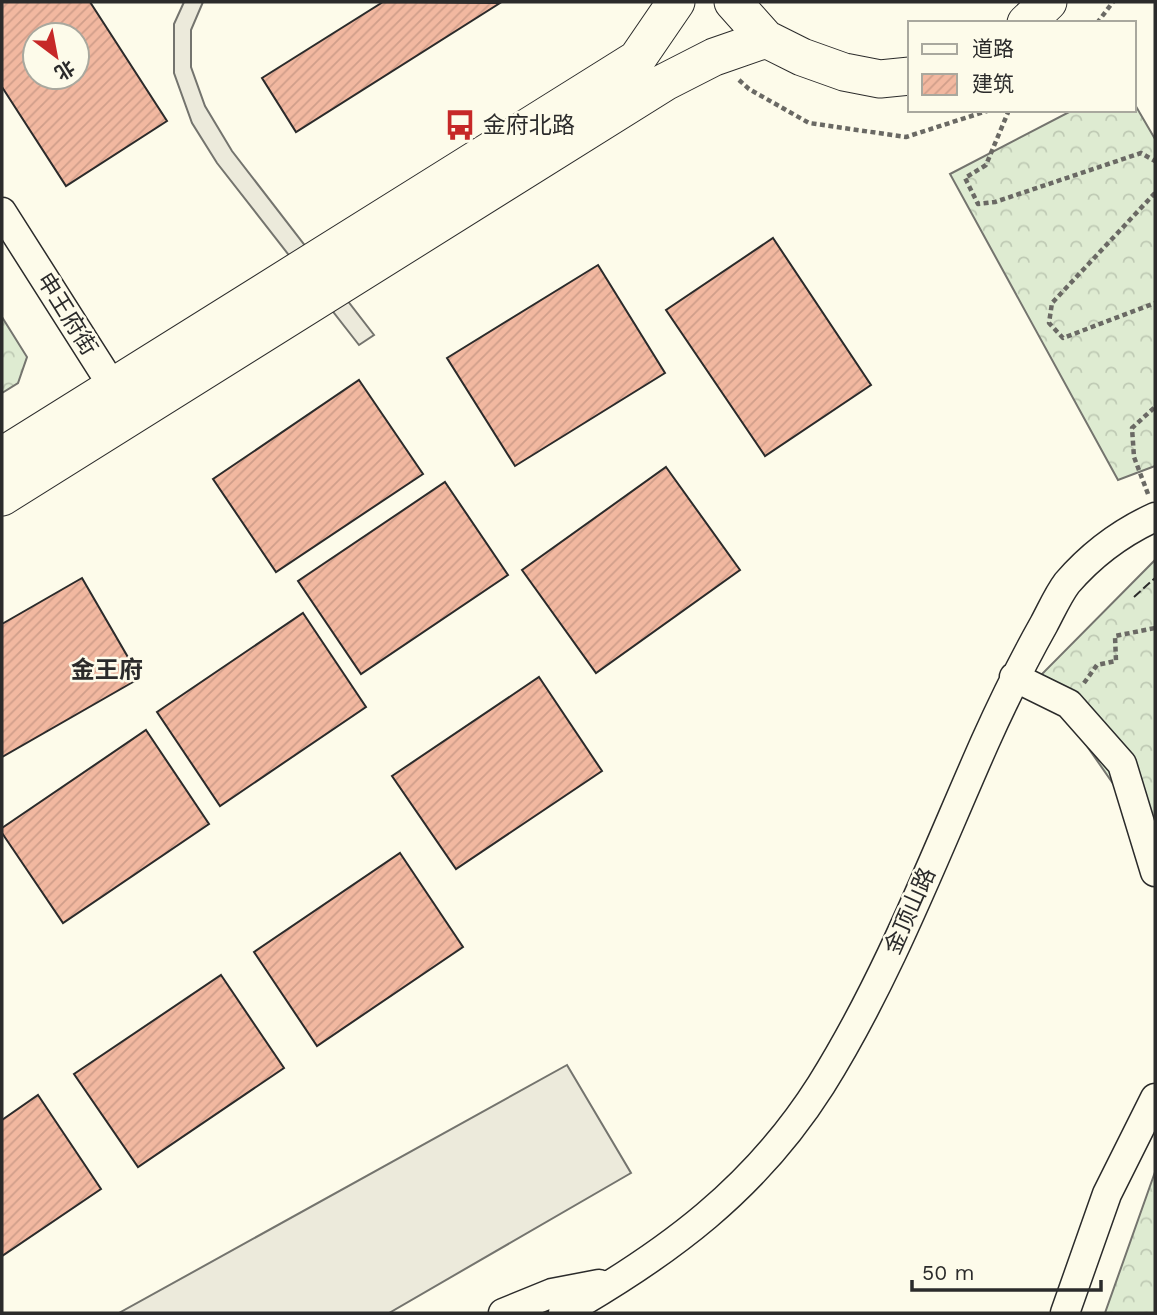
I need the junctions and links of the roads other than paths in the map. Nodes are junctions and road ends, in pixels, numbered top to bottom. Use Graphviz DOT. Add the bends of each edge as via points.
graph roads {
  1 [pos="676,2"];
  2 [pos="733,2"];
  3 [pos="1048,2"];
  4 [pos="1028,21"];
  5 [pos="766,39"];
  6 [pos="908,76"];
  7 [pos="2,212"];
  8 [pos="122,402"];
  9 [pos="2,456"];
  10 [pos="2,497"];
  11 [pos="1153,509"];
  12 [pos="1014,677"];
  13 [pos="1155,872"];
  14 [pos="1155,1098"];
  15 [pos="622,1280"];
  16 [pos="503,1313"];
  17 [pos="563,1313"];
  18 [pos="1065,1313"];
  1 -- 8 [label="main road" via="638,59"];
  2 -- 5 [label="main road"];
  3 -- 4 [label="main road"];
  5 -- 6 [label="main road" via="844,72 880,79"];
  5 -- 8 [label="main road" via="714,57 665,82"];
  7 -- 8 [label="street, 申王府街"];
  8 -- 9 [label="main road"];
  8 -- 10 [label="main road"];
  11 -- 12 [label="street, 金顶山路" via="1094,554 1065,586"];
  12 -- 13 [label="street" via="1069,704 1122,764"];
  12 -- 15 [label="street, 金顶山路" via="877,985 820,1086 780,1142 736,1189 693,1230"];
  14 -- 18 [label="street" via="1107,1194"];
  15 -- 16 [label="street, 金顶山路" via="552,1293"];
  15 -- 17 [label="street, 金顶山路"];
}
